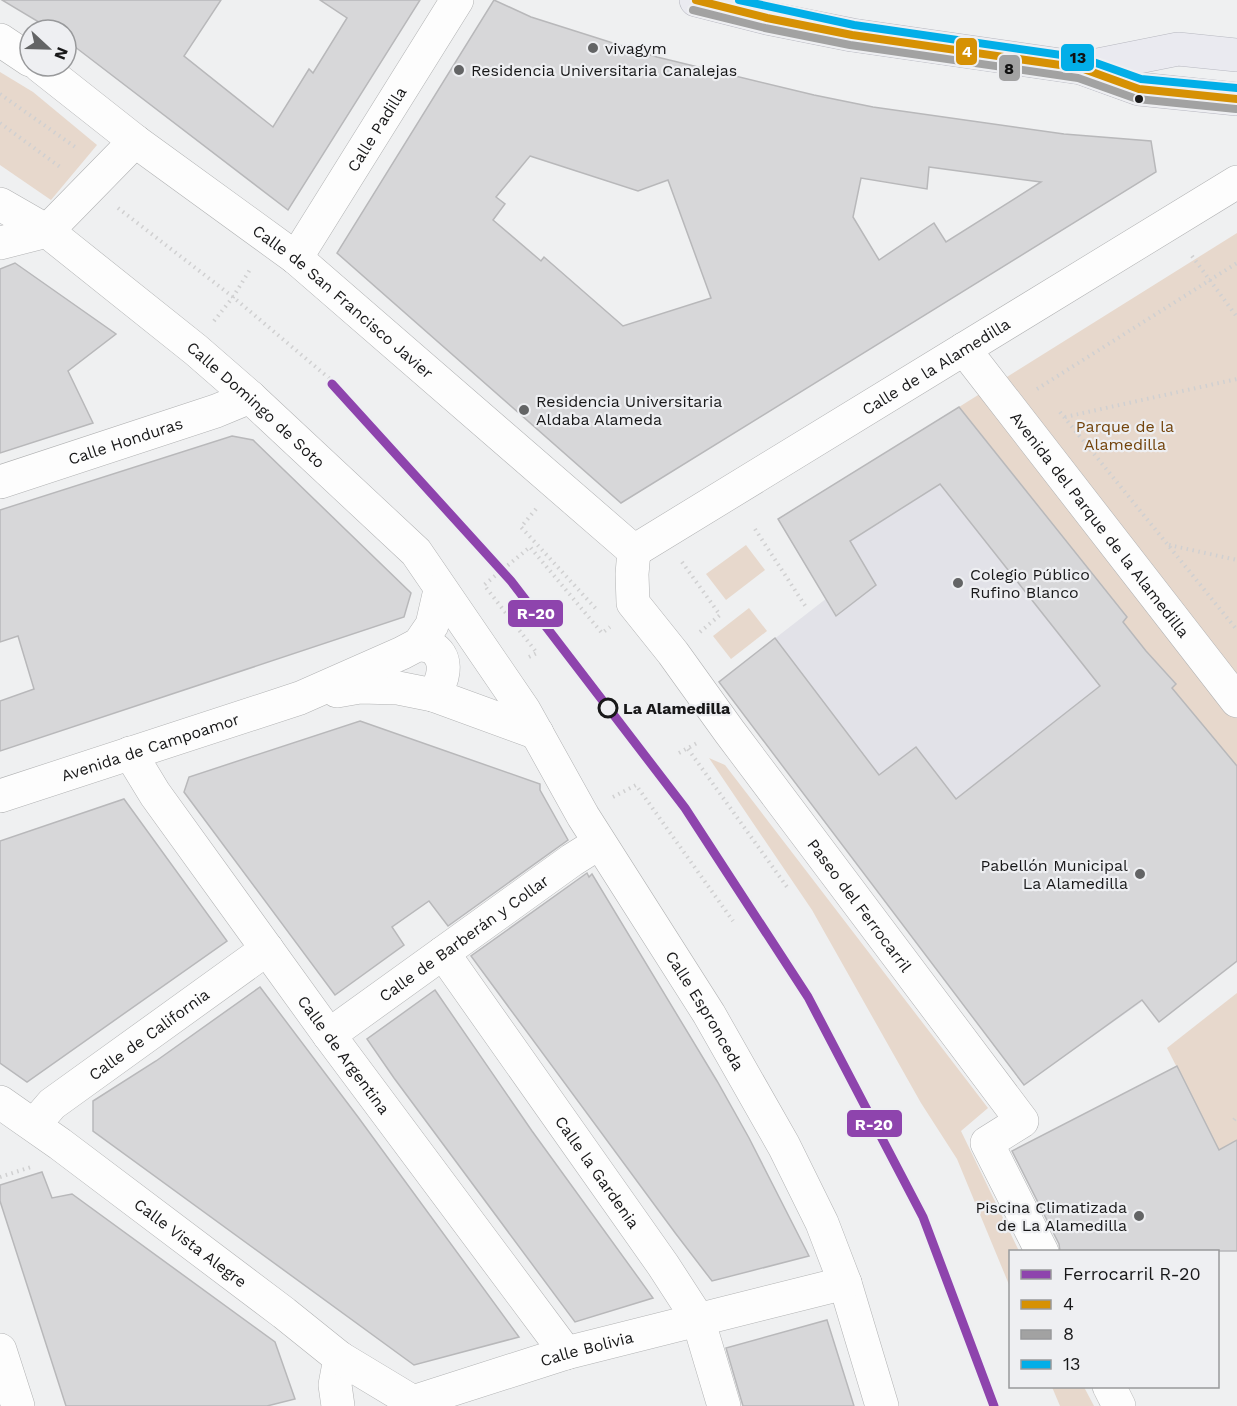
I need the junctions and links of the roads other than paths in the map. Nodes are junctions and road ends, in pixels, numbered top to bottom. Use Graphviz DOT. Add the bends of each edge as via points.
graph roads {
  1 [pos="457,0"];
  2 [pos="696,0"];
  3 [pos="0,40"];
  4 [pos="18,52"];
  5 [pos="1237,55"];
  6 [pos="1081,68"];
  7 [pos="55,78"];
  8 [pos="1237,99"];
  9 [pos="135,141"];
  10 [pos="1237,182"];
  11 [pos="0,204"];
  12 [pos="47,231"];
  13 [pos="0,243"];
  14 [pos="296,258"];
  15 [pos="964,349"];
  16 [pos="250,397"];
  17 [pos="0,482"];
  18 [pos="634,550"];
  19 [pos="441,590"];
  20 [pos="475,641"];
  21 [pos="419,644"];
  22 [pos="433,695"];
  23 [pos="300,698"];
  24 [pos="1237,701"];
  25 [pos="537,733"];
  26 [pos="130,753"];
  27 [pos="0,796"];
  28 [pos="599,843"];
  29 [pos="267,949"];
  30 [pos="443,953"];
  31 [pos="329,1035"];
  32 [pos="0,1102"];
  33 [pos="34,1125"];
  34 [pos="1041,1250"];
  35 [pos="845,1283"];
  36 [pos="698,1319"];
  37 [pos="0,1350"];
  38 [pos="566,1353"];
  39 [pos="340,1358"];
  40 [pos="1110,1388"];
  41 [pos="18,1406"];
  42 [pos="338,1406"];
  43 [pos="724,1406"];
  44 [pos="882,1406"];
  45 [pos="1119,1406"];
  1 -- 14 [label="street, Calle Padilla"];
  2 -- 6 [label="highway" via="852,35"];
  3 -- 4 [label="street"];
  5 -- 6 [label="highway" via="1178,49"];
  6 -- 8 [label="highway" via="1139,89"];
  7 -- 9 [label="street, Calle de San Francisco Javier"];
  9 -- 12 [label="street"];
  9 -- 14 [label="street, Calle de San Francisco Javier"];
  10 -- 15 [label="street, Calle de la Alamedilla"];
  11 -- 12 [label="street, Calle Domingo de Soto"];
  12 -- 13 [label="street"];
  12 -- 16 [label="street, Calle Domingo de Soto"];
  14 -- 18 [label="street, Calle de San Francisco Javier"];
  15 -- 18 [label="street, Calle de la Alamedilla"];
  15 -- 24 [label="street, Avenida del Parque de la Alamedilla"];
  16 -- 17 [label="street, Calle Honduras"];
  16 -- 19 [label="street, Calle Domingo de Soto" via="416,552"];
  18 -- 34 [label="street, Paseo del Ferrocarril" via="633,603 1022,1121 987,1143"];
  19 -- 20 [label="street, Calle Domingo de Soto"];
  19 -- 21 [label="street" via="432,625"];
  20 -- 25 [label="street, Calle Espronceda"];
  21 -- 22 [label="street" via="433,648 442,659 444,673"];
  21 -- 23 [label="street, Avenida de Campoamor"];
  22 -- 23 [label="street, Avenida de Campoamor" via="398,688 360,687"];
  22 -- 25 [label="street, Avenida de Campoamor"];
  23 -- 26 [label="street, Avenida de Campoamor"];
  25 -- 28 [label="street, Calle Espronceda"];
  26 -- 27 [label="street, Avenida de Campoamor"];
  26 -- 29 [label="street, Calle de Argentina"];
  28 -- 30 [label="street, Calle de Barberán y Collar"];
  28 -- 35 [label="street, Calle Espronceda" via="709,1014 784,1146 822,1223"];
  29 -- 31 [label="street, Calle de Argentina"];
  29 -- 33 [label="street, Calle de California" via="58,1099"];
  30 -- 31 [label="street, Calle de Barberán y Collar"];
  30 -- 36 [label="street, Calle la Gardenia"];
  31 -- 38 [label="street, Calle de Argentina"];
  32 -- 33 [label="street, Calle Vista Alegre"];
  33 -- 39 [label="street, Calle Vista Alegre"];
  35 -- 36 [label="street, Calle Bolivia"];
  35 -- 44 [label="street, Calle Espronceda"];
  36 -- 38 [label="street, Calle Bolivia"];
  36 -- 43 [label="street, Calle la Gardenia"];
  37 -- 41 [label="street"];
  38 -- 39 [label="street, Calle Bolivia" via="413,1402"];
  39 -- 42 [label="street" via="335,1385"];
  40 -- 45 [label="street"];
}
